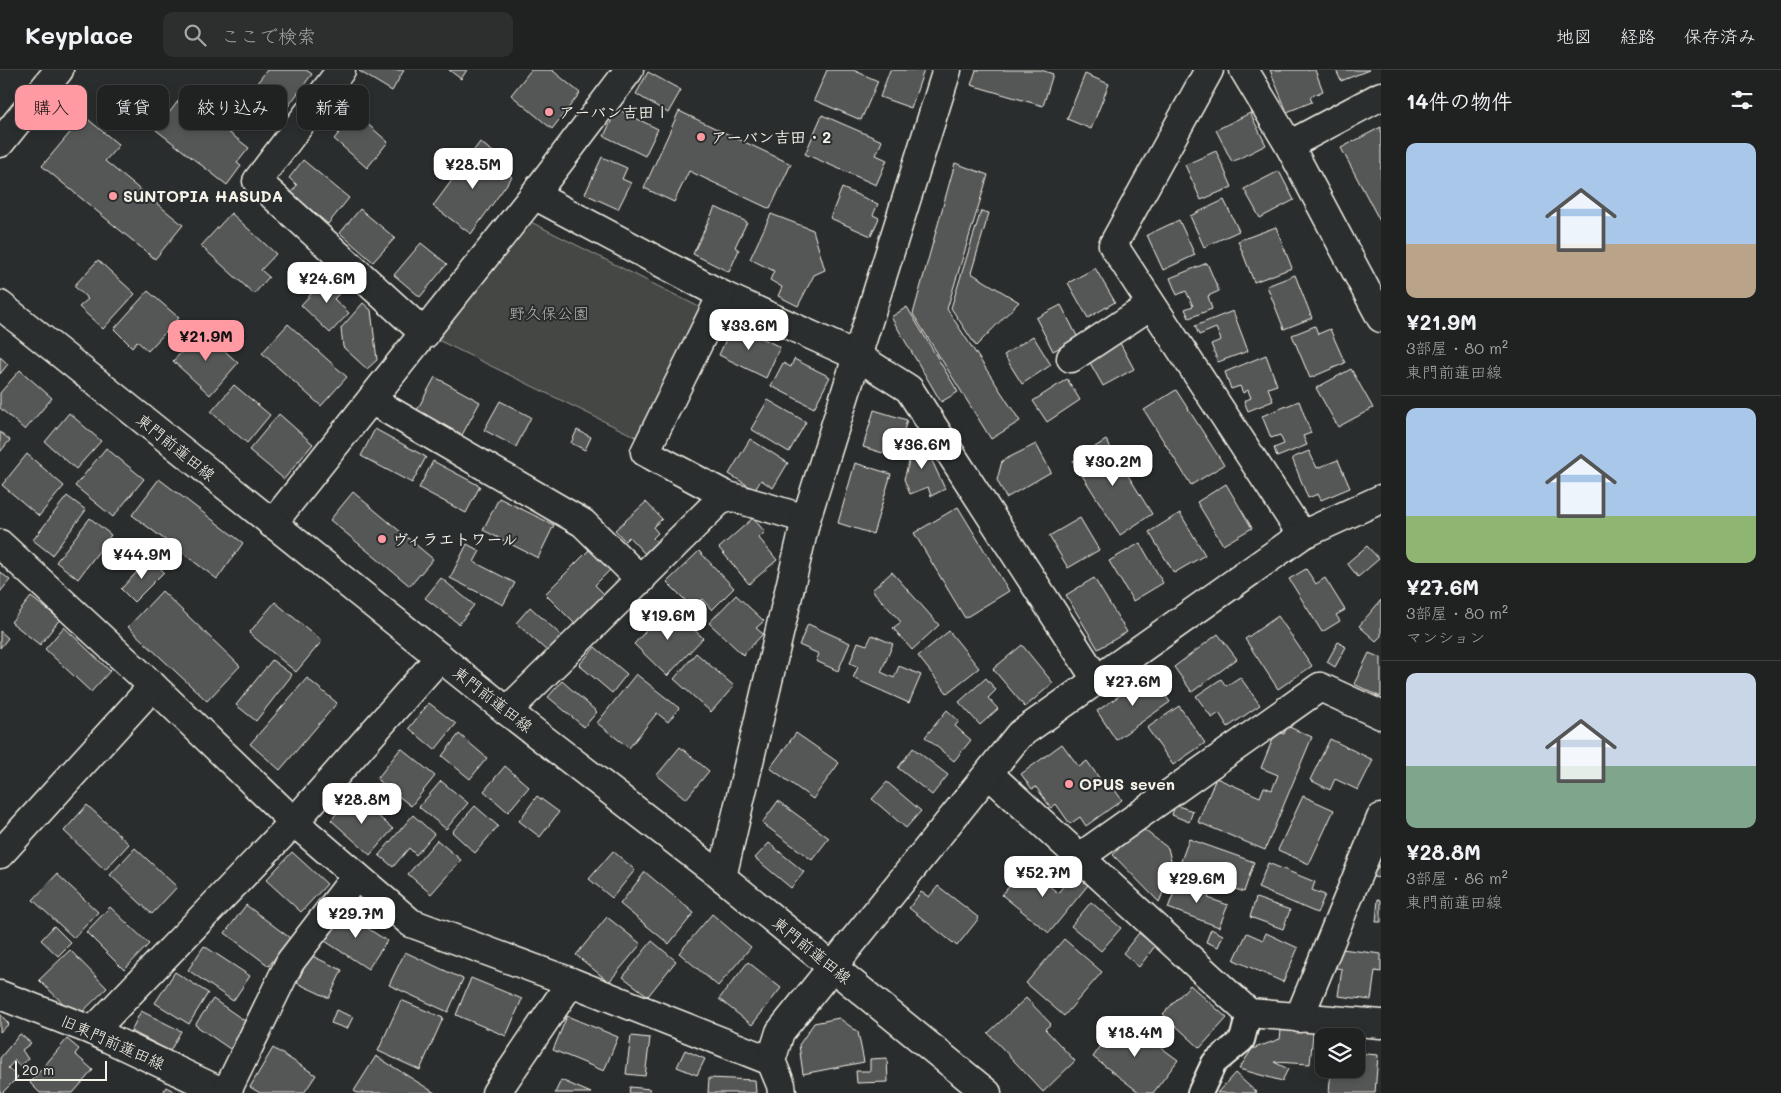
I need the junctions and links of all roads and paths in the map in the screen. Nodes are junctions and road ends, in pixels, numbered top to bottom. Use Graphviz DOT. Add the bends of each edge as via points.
graph roads {
  1 [pos="59,70"];
  2 [pos="341,70"];
  3 [pos="628,70"];
  4 [pos="947,70"];
  5 [pos="1209,70"];
  6 [pos="1244,70"];
  7 [pos="1381,96"];
  8 [pos="0,144"];
  9 [pos="1288,145"];
  10 [pos="534,195"];
  11 [pos="722,295"];
  12 [pos="0,305"];
  13 [pos="1151,305"];
  14 [pos="1381,318"];
  15 [pos="425,334"];
  16 [pos="858,356"];
  17 [pos="1071,358"];
  18 [pos="371,400"];
  19 [pos="725,495"];
  20 [pos="1381,499"];
  21 [pos="806,518"];
  22 [pos="272,524"];
  23 [pos="1302,535"];
  24 [pos="0,544"];
  25 [pos="641,580"];
  26 [pos="440,657"];
  27 [pos="1096,679"];
  28 [pos="153,686"];
  29 [pos="507,711"];
  30 [pos="1381,715"];
  31 [pos="989,774"];
  32 [pos="1381,818"];
  33 [pos="294,822"];
  34 [pos="0,854"];
  35 [pos="1080,856"];
  36 [pos="356,876"];
  37 [pos="722,877"];
  38 [pos="833,968"];
  39 [pos="571,982"];
  40 [pos="0,995"];
  41 [pos="1250,1012"];
  42 [pos="1299,1018"];
  43 [pos="1381,1024"];
  44 [pos="93,1032"];
  45 [pos="771,1061"];
  46 [pos="225,1093"];
  47 [pos="496,1093"];
  48 [pos="782,1093"];
  49 [pos="987,1093"];
  50 [pos="1200,1093"];
  1 -- 8 [label="street"];
  2 -- 15 [label="street" via="257,181"];
  3 -- 10 [label="street"];
  4 -- 16 [label="street"];
  5 -- 13 [label="street" via="1113,245"];
  6 -- 9 [label="street"];
  7 -- 9 [label="street"];
  9 -- 14 [label="street"];
  10 -- 11 [label="street"];
  10 -- 15 [label="street"];
  11 -- 16 [label="street"];
  11 -- 19 [label="street" via="645,452"];
  12 -- 22 [label="street, 東門前蓮田線"];
  13 -- 17 [label="street"];
  13 -- 23 [label="street"];
  15 -- 18 [label="street"];
  16 -- 21 [label="street"];
  16 -- 27 [label="street" via="909,390"];
  18 -- 22 [label="street"];
  18 -- 25 [label="street" via="583,523"];
  19 -- 21 [label="street"];
  19 -- 25 [label="street"];
  20 -- 23 [label="street"];
  21 -- 37 [label="street"];
  22 -- 26 [label="street, 東門前蓮田線"];
  23 -- 27 [label="street"];
  24 -- 28 [label="street"];
  25 -- 29 [label="street"];
  26 -- 29 [label="street, 東門前蓮田線"];
  26 -- 33 [label="street"];
  27 -- 31 [label="street" via="1019,735"];
  28 -- 33 [label="street"];
  28 -- 34 [label="street"];
  29 -- 37 [label="street, 東門前蓮田線"];
  30 -- 35 [label="street" via="1320,687"];
  31 -- 35 [label="street"];
  31 -- 38 [label="street"];
  32 -- 42 [label="street"];
  33 -- 36 [label="street"];
  33 -- 44 [label="street"];
  35 -- 41 [label="street"];
  36 -- 39 [label="street" via="411,923"];
  36 -- 46 [label="street" via="290,962"];
  37 -- 38 [label="street, 東門前蓮田線"];
  38 -- 45 [label="street" via="780,1032"];
  38 -- 49 [label="street, 東門前蓮田線"];
  39 -- 45 [label="street"];
  39 -- 47 [label="street"];
  40 -- 44 [label="street, 旧東門前蓮田線"];
  41 -- 42 [label="street"];
  41 -- 50 [label="street" via="1242,1040 1214,1063"];
  42 -- 43 [label="street"];
  44 -- 46 [label="street, 旧東門前蓮田線"];
  45 -- 48 [label="street"];
}
